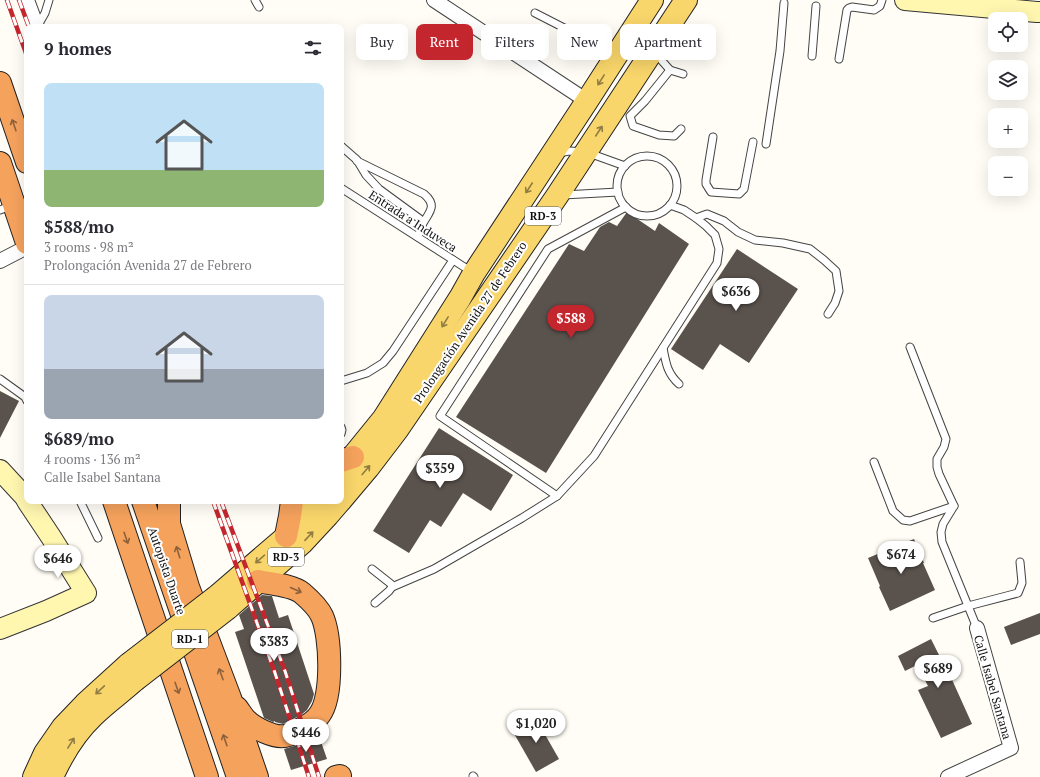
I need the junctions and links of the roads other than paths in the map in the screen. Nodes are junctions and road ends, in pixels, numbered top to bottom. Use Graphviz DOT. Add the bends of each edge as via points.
graph roads {
  1 [pos="27,0"];
  2 [pos="49,0"];
  3 [pos="255,0"];
  4 [pos="434,0"];
  5 [pos="652,0"];
  6 [pos="686,0"];
  7 [pos="882,0"];
  8 [pos="905,0"];
  9 [pos="784,3"];
  10 [pos="816,6"];
  11 [pos="259,7"];
  12 [pos="1040,12"];
  13 [pos="535,13"];
  14 [pos="36,24"];
  15 [pos="39,24"];
  16 [pos="670,24"];
  17 [pos="617,55"];
  18 [pos="812,56"];
  19 [pos="840,59"];
  20 [pos="646,60"];
  21 [pos="662,60"];
  22 [pos="670,70"];
  23 [pos="682,74"];
  24 [pos="0,83"];
  25 [pos="587,101"];
  26 [pos="681,129"];
  27 [pos="713,137"];
  28 [pos="753,142"];
  29 [pos="766,144"];
  30 [pos="344,149"];
  31 [pos="586,152"];
  32 [pos="24,153"];
  33 [pos="552,153"];
  34 [pos="357,160"];
  35 [pos="0,163"];
  36 [pos="625,166"];
  37 [pos="344,190"];
  38 [pos="618,192"];
  39 [pos="557,196"];
  40 [pos="670,205"];
  41 [pos="626,207"];
  42 [pos="7,208"];
  43 [pos="696,218"];
  44 [pos="422,225"];
  45 [pos="418,237"];
  46 [pos="24,238"];
  47 [pos="24,249"];
  48 [pos="453,260"];
  49 [pos="0,261"];
  50 [pos="474,273"];
  51 [pos="460,298"];
  52 [pos="479,310"];
  53 [pos="828,314"];
  54 [pos="910,347"];
  55 [pos="663,348"];
  56 [pos="0,379"];
  57 [pos="344,380"];
  58 [pos="679,384"];
  59 [pos="24,396"];
  60 [pos="874,462"];
  61 [pos="345,463"];
  62 [pos="0,470"];
  63 [pos="344,495"];
  64 [pos="24,496"];
  65 [pos="557,496"];
  66 [pos="29,504"];
  67 [pos="81,504"];
  68 [pos="115,504"];
  69 [pos="144,504"];
  70 [pos="162,504"];
  71 [pos="169,504"];
  72 [pos="292,504"];
  73 [pos="313,504"];
  74 [pos="337,504"];
  75 [pos="954,506"];
  76 [pos="169,524"];
  77 [pos="286,536"];
  78 [pos="98,538"];
  79 [pos="1020,562"];
  80 [pos="372,569"];
  81 [pos="258,581"];
  82 [pos="392,587"];
  83 [pos="229,596"];
  84 [pos="374,603"];
  85 [pos="968,606"];
  86 [pos="933,618"];
  87 [pos="2,625"];
  88 [pos="977,628"];
  89 [pos="132,676"];
  90 [pos="230,698"];
  91 [pos="198,753"];
  92 [pos="34,777"];
  93 [pos="52,777"];
  94 [pos="204,777"];
  95 [pos="207,777"];
  96 [pos="238,777"];
  97 [pos="257,777"];
  98 [pos="948,777"];
  1 -- 14 [label="street"];
  2 -- 15 [label="lane"];
  3 -- 11 [label="lane"];
  4 -- 25 [label="street"];
  5 -- 17 [label="main road, Prolongación Avenida 27 de Febrero / RD-3"];
  6 -- 16 [label="main road, Prolongación Avenida 27 de Febrero / RD-3"];
  7 -- 19 [label="lane" via="880,6 874,10 852,7 847,10"];
  8 -- 12 [label="main road"];
  9 -- 29 [label="lane" via="780,51"];
  10 -- 18 [label="lane"];
  13 -- 17 [label="lane"];
  17 -- 25 [label="main road, Prolongación Avenida 27 de Febrero / RD-3, one-way"];
  31 -- 20 [label="main road, Prolongación Avenida 27 de Febrero / RD-3, one-way"];
  21 -- 22 [label="lane"];
  22 -- 23 [label="lane"];
  22 -- 26 [label="lane" via="630,116 633,126 659,136 674,136"];
  32 -- 24 [label="highway, one-way"];
  25 -- 33 [label="main road, Prolongación Avenida 27 de Febrero / RD-3"];
  27 -- 28 [label="lane" via="706,180 711,192 739,194 744,189"];
  30 -- 34 [label="lane"];
  31 -- 33 [label="lane"];
  31 -- 36 [label="lane"];
  31 -- 39 [label="main road, Prolongación Avenida 27 de Febrero / RD-3"];
  33 -- 50 [label="main road, Prolongación Avenida 27 de Febrero / RD-3, one-way"];
  34 -- 44 [label="lane" via="379,189 420,219"];
  34 -- 44 [label="lane" via="430,199 432,208"];
  35 -- 42 [label="highway"];
  36 -- 38 [label="lane" via="618,178"];
  36 -- 40 [label="lane" via="631,160 650,156 660,159 669,166 675,175 677,185"];
  37 -- 45 [label="lane, Entrada a Induveca"];
  38 -- 39 [label="lane"];
  38 -- 41 [label="lane"];
  39 -- 52 [label="main road, Prolongación Avenida 27 de Febrero / RD-3"];
  40 -- 41 [label="lane" via="653,215 644,215"];
  40 -- 43 [label="lane"];
  41 -- 65 [label="lane" via="548,249 440,416"];
  42 -- 46 [label="highway"];
  43 -- 53 [label="lane" via="707,214 755,240 810,249 836,271 839,291"];
  43 -- 55 [label="lane" via="715,235 719,249 717,263"];
  44 -- 45 [label="lane"];
  45 -- 48 [label="lane, Entrada a Induveca"];
  47 -- 49 [label="street"];
  48 -- 50 [label="lane, Entrada a Induveca"];
  48 -- 57 [label="lane" via="383,363 367,373"];
  50 -- 51 [label="main road, Prolongación Avenida 27 de Febrero / RD-3"];
  51 -- 52 [label="main road"];
  51 -- 61 [label="main road, Prolongación Avenida 27 de Febrero / RD-3, one-way" via="384,418"];
  63 -- 52 [label="main road, Prolongación Avenida 27 de Febrero / RD-3, one-way" via="397,430"];
  54 -- 75 [label="lane" via="946,439 937,459 937,467"];
  55 -- 58 [label="lane" via="669,372"];
  55 -- 65 [label="lane" via="594,456"];
  56 -- 59 [label="lane"];
  60 -- 75 [label="lane" via="893,511 903,520 910,521"];
  62 -- 64 [label="main road"];
  65 -- 82 [label="lane" via="434,569"];
  66 -- 87 [label="main road" via="86,593 46,611"];
  67 -- 78 [label="lane"];
  68 -- 91 [label="highway, RD-1, one-way"];
  96 -- 69 [label="highway, Autopista Duarte / RD-1, one-way"];
  70 -- 76 [label="highway"];
  71 -- 76 [label="highway"];
  72 -- 77 [label="highway"];
  73 -- 77 [label="main road, Prolongación Avenida 27 de Febrero / RD-3"];
  81 -- 74 [label="main road, Prolongación Avenida 27 de Febrero / RD-3, one-way" via="302,543"];
  75 -- 85 [label="lane" via="943,524 942,542"];
  90 -- 76 [label="highway, one-way" via="188,587"];
  77 -- 83 [label="main road, Prolongación Avenida 27 de Febrero / RD-3, one-way"];
  79 -- 85 [label="lane" via="1022,583 1018,593"];
  80 -- 82 [label="lane" via="392,584"];
  81 -- 83 [label="main road, Prolongación Avenida 27 de Febrero / RD-3"];
  81 -- 90 [label="highway, one-way" via="301,592 322,615 328,638 326,701 320,714 311,724 283,736 257,729 247,721"];
  82 -- 84 [label="lane"];
  83 -- 89 [label="main road, Prolongación Avenida 27 de Febrero, bridge"];
  85 -- 86 [label="lane"];
  85 -- 88 [label="lane"];
  88 -- 98 [label="street, Calle Isabel Santana" via="1011,748"];
  89 -- 92 [label="main road, Prolongación Avenida 27 de Febrero, one-way" via="85,704 45,753"];
  93 -- 89 [label="main road, Prolongación Avenida 27 de Febrero, one-way" via="75,736"];
  90 -- 97 [label="highway"];
  91 -- 94 [label="highway"];
  91 -- 95 [label="highway, RD-1"];
}
